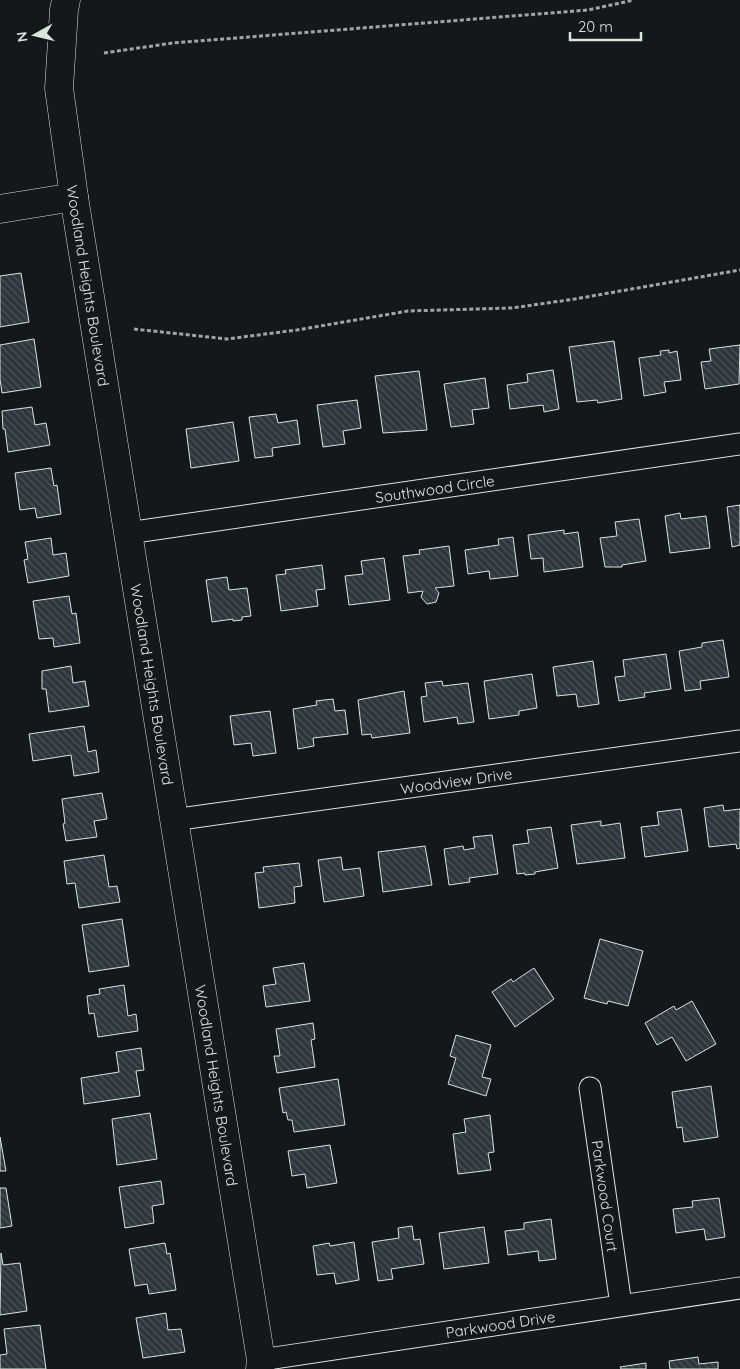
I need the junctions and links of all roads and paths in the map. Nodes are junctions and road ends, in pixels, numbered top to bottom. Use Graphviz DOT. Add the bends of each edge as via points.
graph roads {
  1 [pos="66,0"];
  2 [pos="634,0"];
  3 [pos="104,54"];
  4 [pos="74,197"];
  5 [pos="0,209"];
  6 [pos="740,270"];
  7 [pos="134,329"];
  8 [pos="740,444"];
  9 [pos="128,533"];
  10 [pos="740,741"];
  11 [pos="173,820"];
  12 [pos="590,1088"];
  13 [pos="740,1288"];
  14 [pos="620,1305"];
  15 [pos="260,1364"];
  1 -- 4 [label="street, Woodland Heights Boulevard" via="59,88"];
  2 -- 3 [label="path" via="588,10 182,42"];
  4 -- 5 [label="street"];
  4 -- 9 [label="street, Woodland Heights Boulevard"];
  6 -- 7 [label="path" via="512,308 408,311 227,339"];
  8 -- 9 [label="street, Southwood Circle"];
  9 -- 11 [label="street, Woodland Heights Boulevard"];
  10 -- 11 [label="street, Woodview Drive"];
  11 -- 15 [label="street, Woodland Heights Boulevard"];
  12 -- 14 [label="street, Parkwood Court"];
  13 -- 14 [label="street, Parkwood Drive"];
  14 -- 15 [label="street, Parkwood Drive"];
}
